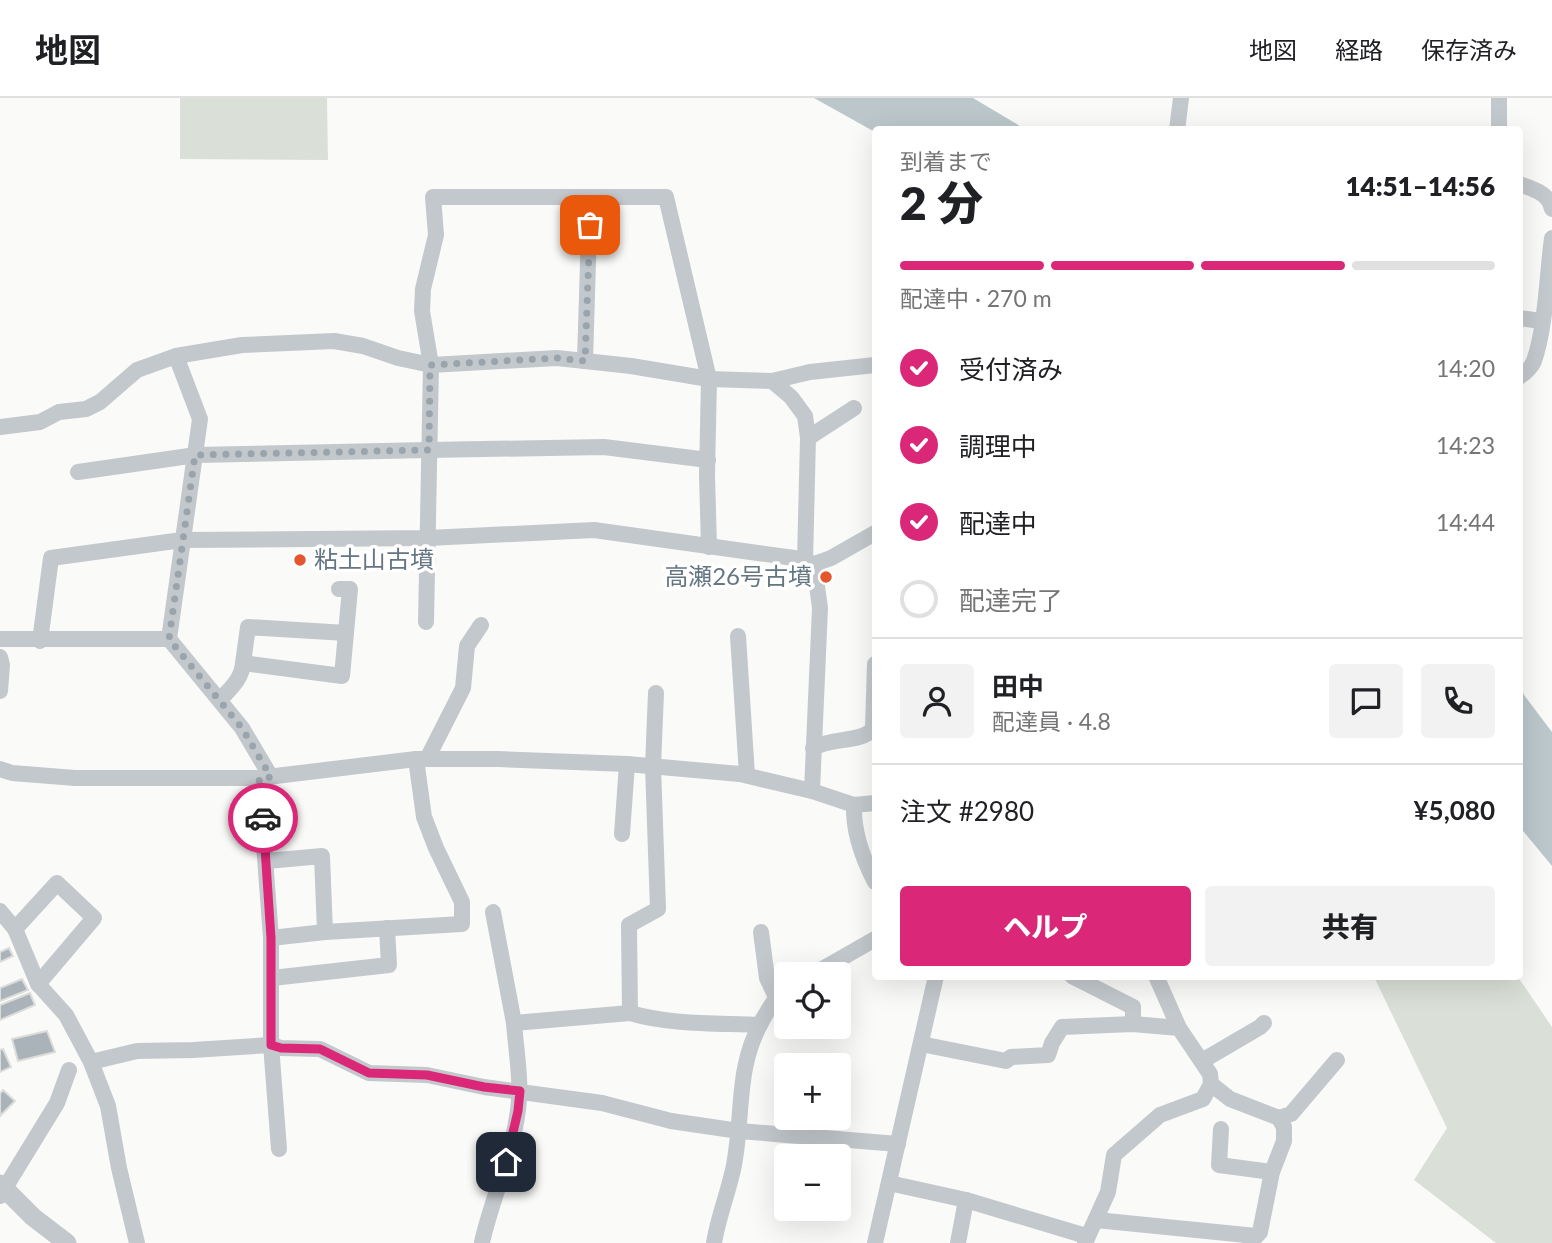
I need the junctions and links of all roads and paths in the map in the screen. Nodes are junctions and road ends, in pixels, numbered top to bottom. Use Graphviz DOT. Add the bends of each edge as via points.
graph roads {
  1 [pos="1181,98"];
  2 [pos="1499,98"];
  3 [pos="1178,126"];
  4 [pos="1499,126"];
  5 [pos="1523,186"];
  6 [pos="590,197"];
  7 [pos="1552,209"];
  8 [pos="1552,238"];
  9 [pos="1523,317"];
  10 [pos="1545,319"];
  11 [pos="176,356"];
  12 [pos="585,361"];
  13 [pos="430,365"];
  14 [pos="872,365"];
  15 [pos="1523,374"];
  16 [pos="709,379"];
  17 [pos="772,381"];
  18 [pos="854,408"];
  19 [pos="0,427"];
  20 [pos="808,438"];
  21 [pos="429,450"];
  22 [pos="195,455"];
  23 [pos="708,460"];
  24 [pos="78,472"];
  25 [pos="872,535"];
  26 [pos="428,538"];
  27 [pos="183,540"];
  28 [pos="709,547"];
  29 [pos="810,563"];
  30 [pos="339,589"];
  31 [pos="426,622"];
  32 [pos="481,625"];
  33 [pos="346,633"];
  34 [pos="738,636"];
  35 [pos="0,639"];
  36 [pos="169,639"];
  37 [pos="40,640"];
  38 [pos="0,657"];
  39 [pos="243,663"];
  40 [pos="0,691"];
  41 [pos="656,693"];
  42 [pos="220,699"];
  43 [pos="872,730"];
  44 [pos="813,748"];
  45 [pos="421,759"];
  46 [pos="627,764"];
  47 [pos="653,766"];
  48 [pos="0,769"];
  49 [pos="747,775"];
  50 [pos="265,778"];
  51 [pos="811,791"];
  52 [pos="872,803"];
  53 [pos="854,805"];
  54 [pos="622,834"];
  55 [pos="267,861"];
  56 [pos="872,876"];
  57 [pos="0,911"];
  58 [pos="493,912"];
  59 [pos="387,928"];
  60 [pos="15,929"];
  61 [pos="325,932"];
  62 [pos="761,932"];
  63 [pos="271,938"];
  64 [pos="872,941"];
  65 [pos="835,962"];
  66 [pos="272,978"];
  67 [pos="935,980"];
  68 [pos="1090,980"];
  69 [pos="1158,980"];
  70 [pos="38,984"];
  71 [pos="774,986"];
  72 [pos="774,1004"];
  73 [pos="630,1013"];
  74 [pos="514,1023"];
  75 [pos="1264,1023"];
  76 [pos="1133,1024"];
  77 [pos="760,1025"];
  78 [pos="1179,1028"];
  79 [pos="920,1044"];
  80 [pos="271,1045"];
  81 [pos="1337,1060"];
  82 [pos="1202,1061"];
  83 [pos="91,1062"];
  84 [pos="69,1070"];
  85 [pos="1211,1084"];
  86 [pos="520,1091"];
  87 [pos="1279,1118"];
  88 [pos="1221,1129"];
  89 [pos="739,1131"];
  90 [pos="898,1144"];
  91 [pos="279,1149"];
  92 [pos="1272,1172"];
  93 [pos="889,1183"];
  94 [pos="2,1190"];
  95 [pos="966,1200"];
  96 [pos="1096,1220"];
  97 [pos="1086,1240"];
  98 [pos="1253,1240"];
  99 [pos="482,1242"];
  100 [pos="67,1243"];
  101 [pos="137,1243"];
  102 [pos="714,1243"];
  103 [pos="874,1243"];
  104 [pos="958,1243"];
  1 -- 3 [label="street"];
  2 -- 4 [label="street"];
  5 -- 7 [label="street" via="1540,192"];
  6 -- 12 [label="street"];
  6 -- 13 [label="street" via="433,197 436,235 422,311"];
  6 -- 16 [label="street" via="666,197"];
  8 -- 10 [label="street"];
  9 -- 10 [label="street"];
  10 -- 15 [label="street" via="1533,362"];
  11 -- 13 [label="street" via="242,345 330,341"];
  11 -- 19 [label="street" via="137,370 86,409"];
  11 -- 22 [label="street" via="200,419"];
  12 -- 13 [label="street" via="557,358"];
  12 -- 16 [label="street"];
  13 -- 21 [label="street"];
  14 -- 17 [label="street"];
  16 -- 17 [label="street"];
  16 -- 23 [label="street"];
  17 -- 20 [label="street" via="805,416"];
  18 -- 20 [label="street"];
  20 -- 29 [label="street"];
  21 -- 22 [label="street"];
  21 -- 23 [label="street" via="604,447"];
  21 -- 26 [label="street"];
  22 -- 24 [label="street"];
  22 -- 27 [label="street"];
  23 -- 28 [label="street"];
  25 -- 29 [label="street" via="840,554"];
  26 -- 27 [label="street"];
  26 -- 28 [label="street" via="594,530"];
  26 -- 31 [label="street"];
  27 -- 36 [label="street"];
  27 -- 37 [label="street" via="51,558"];
  28 -- 29 [label="street"];
  29 -- 44 [label="street" via="820,608"];
  30 -- 33 [label="street" via="350,589"];
  32 -- 45 [label="street" via="467,646 463,688"];
  33 -- 39 [label="street" via="248,627"];
  33 -- 39 [label="street" via="342,676"];
  34 -- 49 [label="street"];
  35 -- 37 [label="street"];
  36 -- 37 [label="street"];
  36 -- 42 [label="street"];
  38 -- 40 [label="street"];
  39 -- 42 [label="street" via="243,671"];
  41 -- 47 [label="street"];
  42 -- 50 [label="street" via="242,728"];
  43 -- 44 [label="street"];
  44 -- 51 [label="street"];
  45 -- 46 [label="street"];
  45 -- 50 [label="street"];
  45 -- 59 [label="street" via="424,817 462,902 462,924"];
  46 -- 47 [label="street"];
  46 -- 54 [label="street"];
  47 -- 49 [label="street"];
  47 -- 73 [label="street" via="658,909 629,925"];
  48 -- 50 [label="street" via="75,778"];
  49 -- 51 [label="street"];
  50 -- 55 [label="street"];
  51 -- 53 [label="street"];
  52 -- 53 [label="street"];
  53 -- 56 [label="street" via="864,861"];
  55 -- 61 [label="street" via="322,856"];
  55 -- 63 [label="street"];
  57 -- 60 [label="street"];
  58 -- 74 [label="street"];
  59 -- 61 [label="street"];
  59 -- 66 [label="street" via="389,965"];
  60 -- 70 [label="street"];
  60 -- 70 [label="street" via="57,883 94,918"];
  61 -- 63 [label="street"];
  62 -- 71 [label="street" via="767,978"];
  63 -- 66 [label="street"];
  64 -- 65 [label="street"];
  66 -- 80 [label="street"];
  67 -- 79 [label="street"];
  68 -- 76 [label="street" via="1133,1007"];
  69 -- 78 [label="street"];
  70 -- 83 [label="street" via="75,1029"];
  72 -- 77 [label="street"];
  73 -- 74 [label="street"];
  73 -- 77 [label="street"];
  74 -- 86 [label="street"];
  75 -- 82 [label="street"];
  76 -- 78 [label="street"];
  76 -- 79 [label="street" via="1062,1027 1048,1055 1006,1061"];
  77 -- 89 [label="street" via="741,1084"];
  78 -- 82 [label="street"];
  79 -- 90 [label="street"];
  80 -- 83 [label="street" via="138,1051"];
  80 -- 86 [label="street" via="320,1049 369,1073 427,1075"];
  80 -- 91 [label="street"];
  81 -- 87 [label="street" via="1291,1114"];
  82 -- 85 [label="street"];
  83 -- 101 [label="street" via="108,1106"];
  84 -- 94 [label="street" via="57,1103"];
  85 -- 87 [label="street" via="1230,1099"];
  85 -- 96 [label="street" via="1203,1099 1160,1115 1114,1154 1108,1192"];
  86 -- 89 [label="street"];
  86 -- 99 [label="street" via="500,1187"];
  87 -- 92 [label="street" via="1284,1141"];
  88 -- 92 [label="street" via="1219,1165"];
  89 -- 90 [label="street"];
  89 -- 102 [label="street"];
  90 -- 93 [label="street"];
  92 -- 98 [label="street" via="1260,1232"];
  93 -- 95 [label="street"];
  93 -- 103 [label="street"];
  94 -- 100 [label="street"];
  95 -- 97 [label="street"];
  95 -- 104 [label="street"];
  96 -- 97 [label="street"];
  96 -- 98 [label="street"];
}
